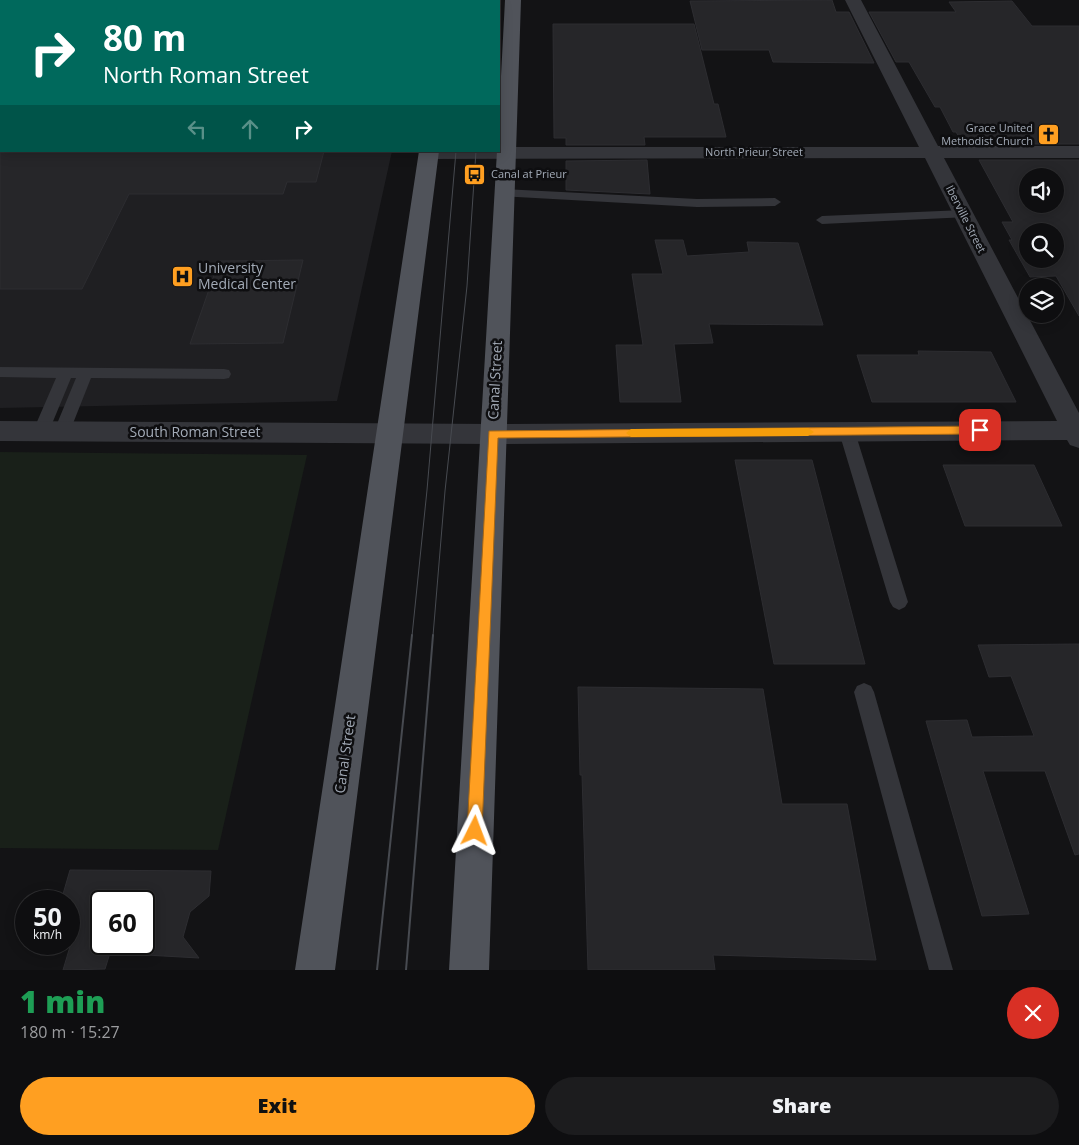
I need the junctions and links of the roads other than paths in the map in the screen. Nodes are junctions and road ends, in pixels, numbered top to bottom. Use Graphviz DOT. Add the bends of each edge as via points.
graph roads {
  1 [pos="513,0"];
  2 [pos="853,0"];
  3 [pos="931,151"];
  4 [pos="429,152"];
  5 [pos="1079,152"];
  6 [pos="506,153"];
  7 [pos="504,193"];
  8 [pos="775,202"];
  9 [pos="964,214"];
  10 [pos="822,220"];
  11 [pos="0,372"];
  12 [pos="66,372"];
  13 [pos="86,372"];
  14 [pos="224,374"];
  15 [pos="0,431"];
  16 [pos="51,431"];
  17 [pos="847,432"];
  18 [pos="1077,432"];
  19 [pos="390,434"];
  20 [pos="493,434"];
  21 [pos="899,602"];
  22 [pos="864,692"];
  23 [pos="315,970"];
  24 [pos="469,970"];
  25 [pos="941,970"];
  1 -- 6 [label="main road, Canal Street"];
  2 -- 3 [label="street, Iberville Street"];
  3 -- 5 [label="street, North Prieur Street"];
  3 -- 6 [label="street, North Prieur Street"];
  3 -- 9 [label="street, Iberville Street"];
  4 -- 6 [label="street, North Prieur Street"];
  4 -- 19 [label="main road, Canal Street"];
  6 -- 7 [label="main road, Canal Street"];
  7 -- 8 [label="lane" via="697,203"];
  7 -- 20 [label="main road, Canal Street"];
  9 -- 10 [label="lane"];
  9 -- 18 [label="street, Iberville Street"];
  11 -- 12 [label="lane"];
  12 -- 13 [label="lane"];
  12 -- 16 [label="lane"];
  13 -- 14 [label="lane"];
  13 -- 16 [label="lane"];
  15 -- 16 [label="street, South Roman Street"];
  16 -- 19 [label="street, South Roman Street"];
  17 -- 18 [label="street, South Roman Street"];
  17 -- 20 [label="street, South Roman Street"];
  17 -- 21 [label="lane"];
  19 -- 20 [label="street, South Roman Street"];
  19 -- 23 [label="main road, Canal Street"];
  20 -- 24 [label="main road, Canal Street"];
  22 -- 25 [label="lane"];
}
